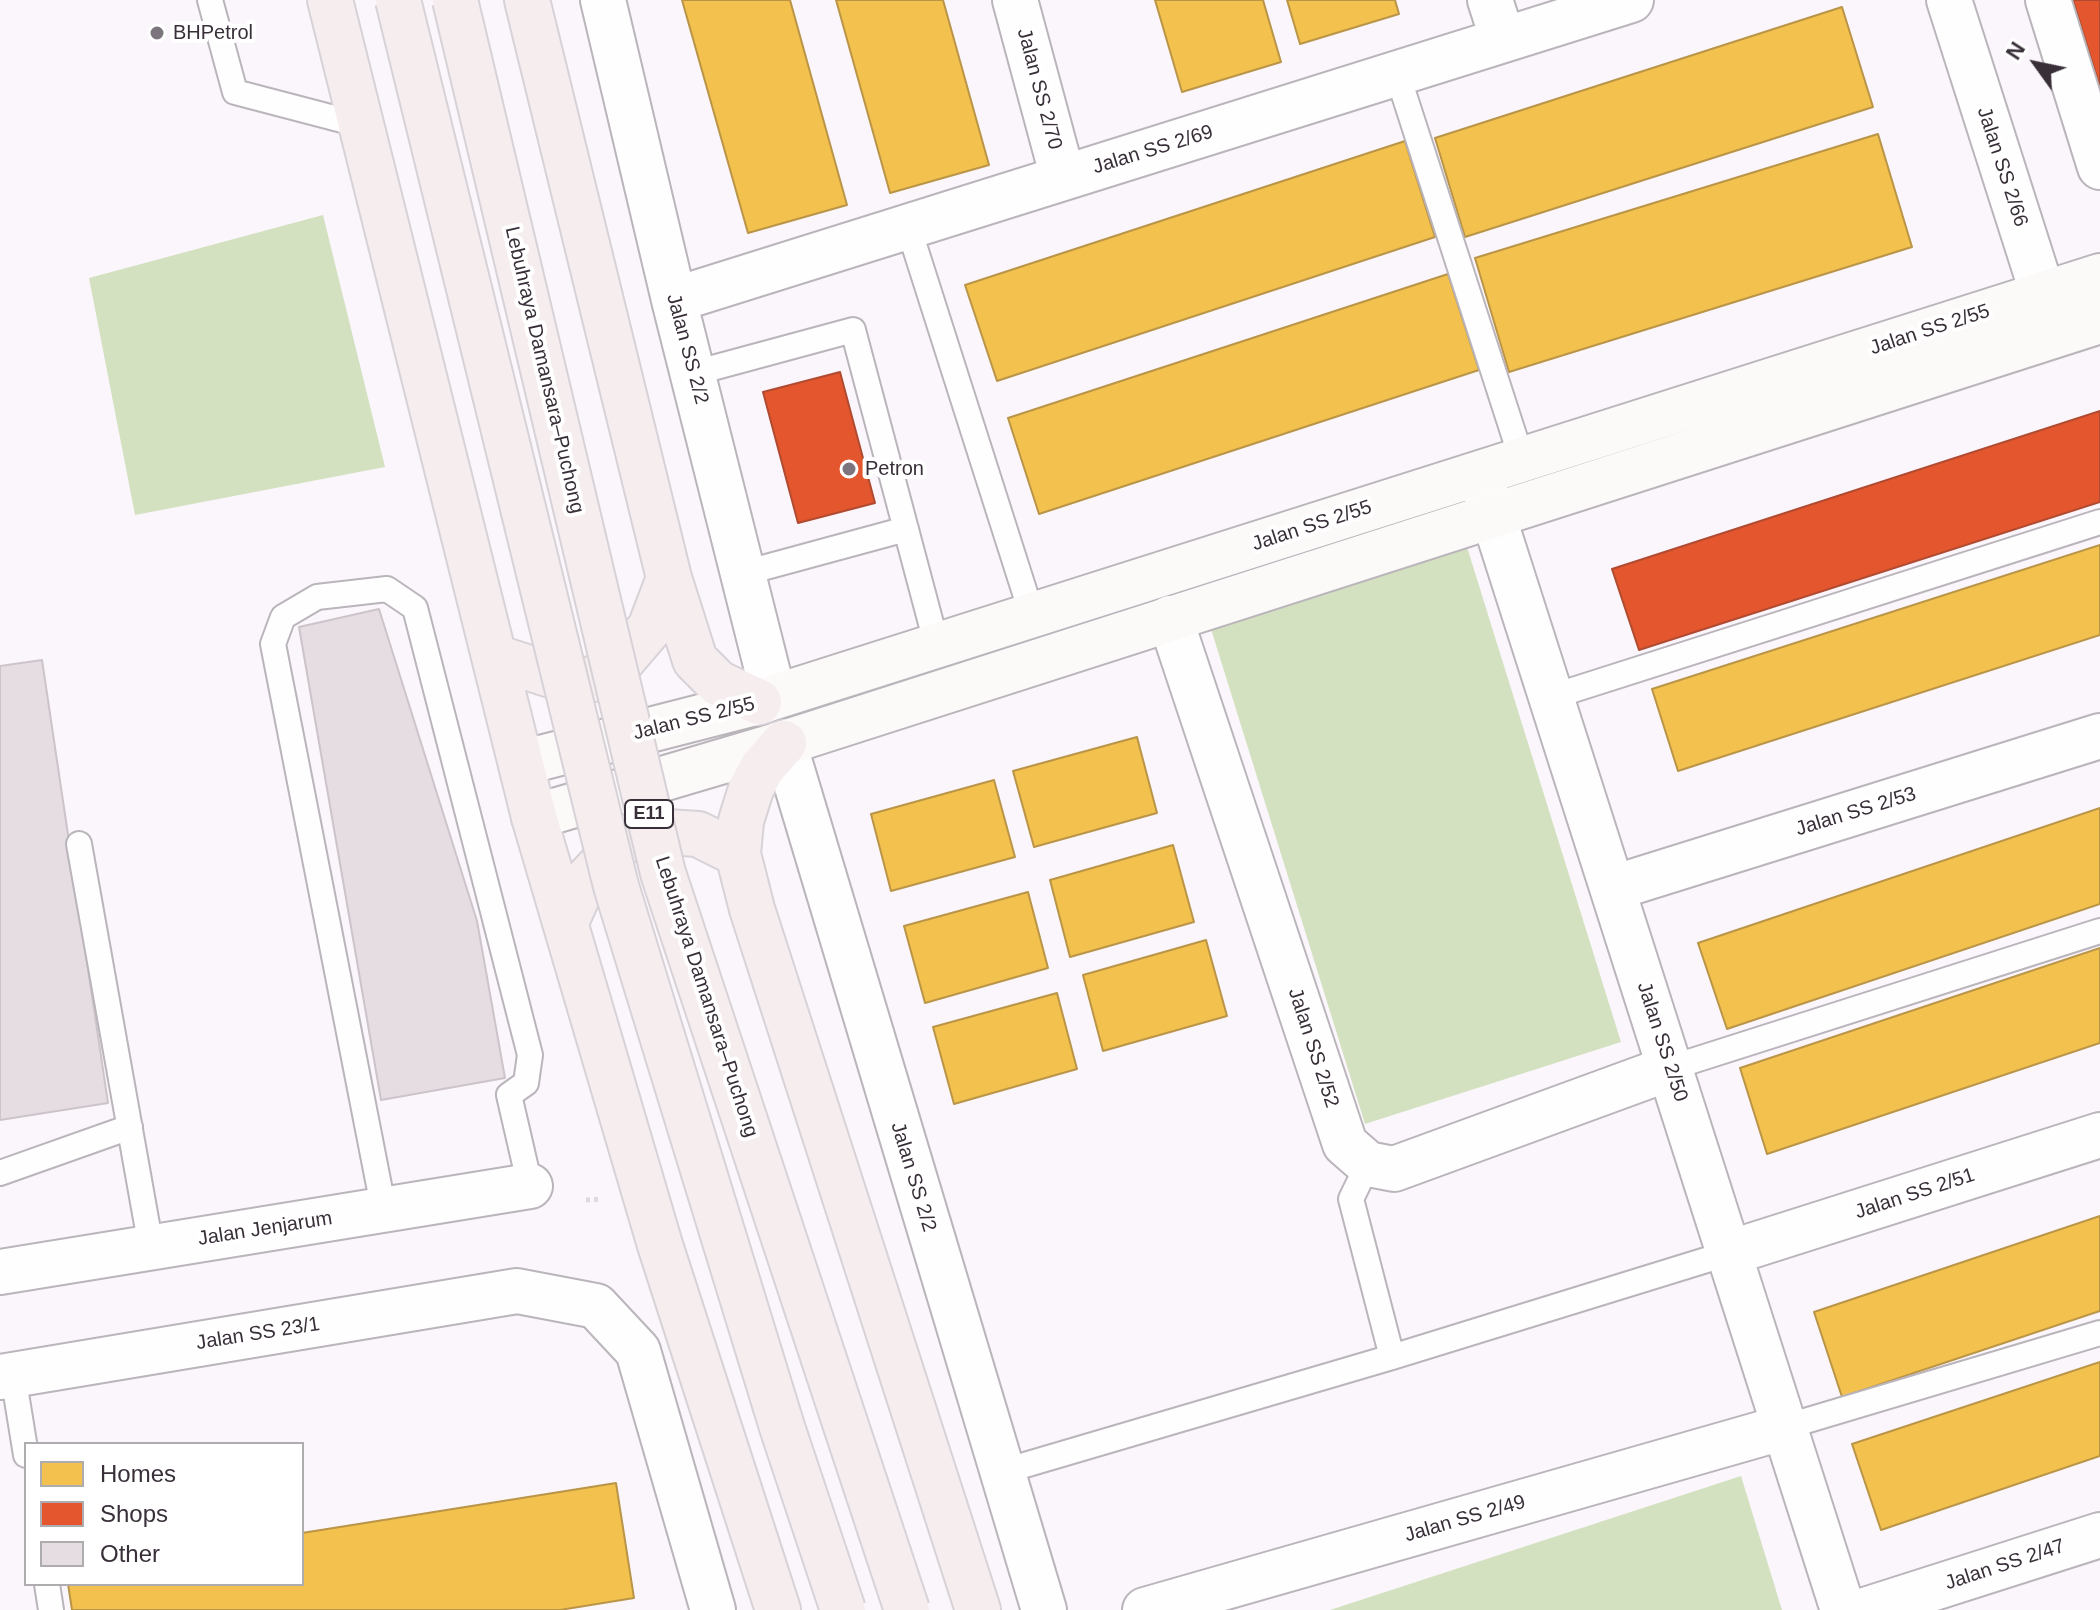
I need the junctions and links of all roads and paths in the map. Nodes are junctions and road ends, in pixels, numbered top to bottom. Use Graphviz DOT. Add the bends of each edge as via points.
graph roads {
  1 [pos="210,0"];
  2 [pos="330,0"];
  3 [pos="398,0"];
  4 [pos="455,0"];
  5 [pos="527,0"];
  6 [pos="603,0"];
  7 [pos="1015,0"];
  8 [pos="1631,0"];
  9 [pos="1949,0"];
  10 [pos="2048,0"];
  11 [pos="1497,20"];
  12 [pos="1397,73"];
  13 [pos="361,125"];
  14 [pos="2100,167"];
  15 [pos="1063,178"];
  16 [pos="908,226"];
  17 [pos="2100,276"];
  18 [pos="2043,294"];
  19 [pos="674,300"];
  20 [pos="2100,321"];
  21 [pos="2056,335"];
  22 [pos="694,373"];
  23 [pos="1522,460"];
  24 [pos="1480,473"];
  25 [pos="1493,515"];
  26 [pos="2100,522"];
  27 [pos="906,529"];
  28 [pos="744,573"];
  29 [pos="669,578"];
  30 [pos="1032,615"];
  31 [pos="1170,618"];
  32 [pos="937,646"];
  33 [pos="495,657"];
  34 [pos="1551,697"];
  35 [pos="767,700"];
  36 [pos="2100,736"];
  37 [pos="784,743"];
  38 [pos="521,763"];
  39 [pos="534,817"];
  40 [pos="79,844"];
  41 [pos="738,854"];
  42 [pos="1613,888"];
  43 [pos="566,922"];
  44 [pos="2100,931"];
  45 [pos="1670,1068"];
  46 [pos="130,1127"];
  47 [pos="2100,1135"];
  48 [pos="1368,1164"];
  49 [pos="0,1173"];
  50 [pos="530,1186"];
  51 [pos="384,1211"];
  52 [pos="151,1247"];
  53 [pos="1729,1253"];
  54 [pos="0,1272"];
  55 [pos="2100,1333"];
  56 [pos="1392,1357"];
  57 [pos="6,1376"];
  58 [pos="1785,1427"];
  59 [pos="24,1447"];
  60 [pos="1001,1472"];
  61 [pos="2100,1535"];
  62 [pos="47,1586"];
  63 [pos="51,1610"];
  64 [pos="713,1610"];
  65 [pos="778,1610"];
  66 [pos="843,1610"];
  67 [pos="907,1610"];
  68 [pos="978,1610"];
  69 [pos="1044,1610"];
  70 [pos="1145,1610"];
  71 [pos="1843,1610"];
  72 [pos="1865,1610"];
  1 -- 13 [label="lane" via="235,92"];
  2 -- 13 [label="highway"];
  3 -- 66 [label="highway, E11, bridge" via="616,886"];
  4 -- 67 [label="highway, Lebuhraya Damansara–Puchong / E11, bridge" via="663,873"];
  5 -- 29 [label="highway"];
  6 -- 19 [label="street, Jalan SS 2/2"];
  7 -- 15 [label="street, Jalan SS 2/70"];
  8 -- 11 [label="street, Jalan SS 2/69"];
  9 -- 18 [label="street, Jalan SS 2/66"];
  10 -- 14 [label="street"];
  11 -- 12 [label="street, Jalan SS 2/69"];
  12 -- 15 [label="street, Jalan SS 2/69"];
  12 -- 23 [label="lane"];
  13 -- 33 [label="highway"];
  15 -- 16 [label="street, Jalan SS 2/69"];
  16 -- 19 [label="street, Jalan SS 2/69"];
  16 -- 30 [label="lane"];
  17 -- 18 [label="street, Jalan SS 2/55"];
  18 -- 21 [label="street, Jalan SS 2/66"];
  18 -- 23 [label="street, Jalan SS 2/55"];
  19 -- 22 [label="street, Jalan SS 2/2"];
  20 -- 21 [label="street"];
  21 -- 25 [label="street"];
  22 -- 27 [label="lane" via="853,330"];
  22 -- 28 [label="street, Jalan SS 2/2"];
  23 -- 24 [label="street, Jalan SS 2/55"];
  24 -- 25 [label="street, Jalan SS 2/50"];
  24 -- 30 [label="street, Jalan SS 2/55"];
  25 -- 31 [label="street"];
  25 -- 34 [label="street, Jalan SS 2/50"];
  26 -- 34 [label="lane"];
  27 -- 28 [label="lane"];
  27 -- 32 [label="lane"];
  28 -- 35 [label="street, Jalan SS 2/2"];
  29 -- 33 [label="highway" via="650,628 615,669 587,681 563,679"];
  29 -- 35 [label="highway" via="695,660 718,683"];
  30 -- 32 [label="street, Jalan SS 2/55"];
  31 -- 37 [label="street"];
  31 -- 48 [label="street, Jalan SS 2/52" via="1345,1144"];
  32 -- 35 [label="street, Jalan SS 2/55"];
  33 -- 38 [label="highway"];
  34 -- 42 [label="street, Jalan SS 2/50"];
  35 -- 38 [label="street, Jalan SS 2/55"];
  36 -- 42 [label="street, Jalan SS 2/53"];
  37 -- 39 [label="street"];
  37 -- 41 [label="highway" via="751,789"];
  37 -- 60 [label="street, Jalan SS 2/2"];
  38 -- 39 [label="highway"];
  39 -- 43 [label="highway"];
  40 -- 46 [label="lane"];
  41 -- 43 [label="highway" via="698,834 652,831 626,838 583,884"];
  41 -- 68 [label="highway"];
  42 -- 45 [label="street, Jalan SS 2/50"];
  43 -- 65 [label="highway" via="660,1245"];
  44 -- 45 [label="lane"];
  45 -- 48 [label="street" via="1394,1169"];
  45 -- 53 [label="street, Jalan SS 2/50"];
  46 -- 49 [label="lane"];
  46 -- 52 [label="lane"];
  47 -- 53 [label="street, Jalan SS 2/51"];
  48 -- 56 [label="lane" via="1351,1199"];
  50 -- 51 [label="street, Jalan Jenjarum"];
  50 -- 51 [label="lane" via="509,1095 526,1083 530,1055 415,608 387,589 317,597 283,617 273,644"];
  51 -- 52 [label="street, Jalan Jenjarum"];
  52 -- 54 [label="street, Jalan Jenjarum"];
  53 -- 56 [label="lane"];
  53 -- 58 [label="street, Jalan SS 2/50"];
  55 -- 58 [label="lane"];
  56 -- 60 [label="lane"];
  57 -- 59 [label="lane"];
  57 -- 64 [label="street, Jalan SS 23/1" via="517,1291 596,1306 638,1351"];
  58 -- 70 [label="street, Jalan SS 2/49"];
  58 -- 71 [label="street, Jalan SS 2/50"];
  60 -- 69 [label="street, Jalan SS 2/2"];
  61 -- 72 [label="street, Jalan SS 2/47"];
  62 -- 63 [label="lane"];
}
